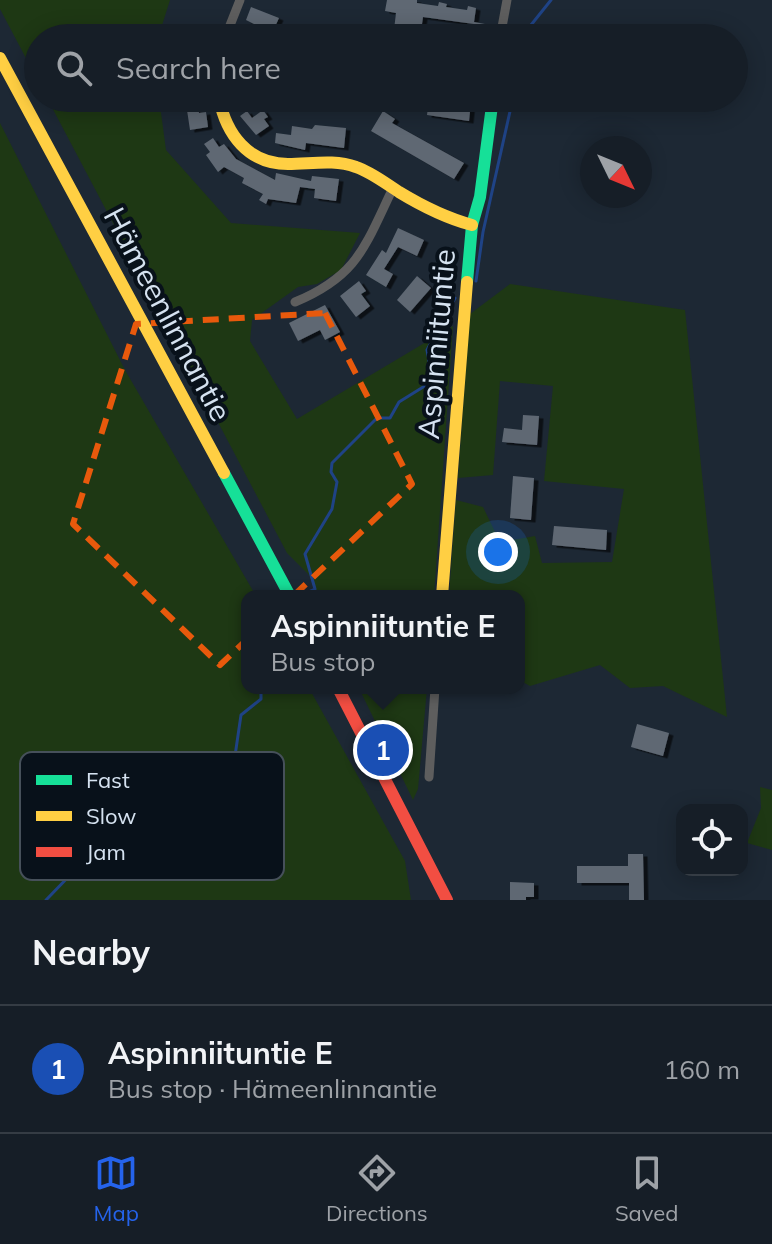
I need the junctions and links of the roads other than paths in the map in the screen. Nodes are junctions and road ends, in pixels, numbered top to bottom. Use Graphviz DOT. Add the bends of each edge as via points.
graph roads {
  1 [pos="240,0"];
  2 [pos="507,0"];
  3 [pos="231,24"];
  4 [pos="503,24"];
  5 [pos="0,58"];
  6 [pos="24,103"];
  7 [pos="29,112"];
  8 [pos="222,112"];
  9 [pos="491,112"];
  10 [pos="393,188"];
  11 [pos="472,225"];
  12 [pos="295,302"];
  13 [pos="287,590"];
  14 [pos="442,590"];
  15 [pos="341,694"];
  16 [pos="435,694"];
  17 [pos="429,777"];
  18 [pos="447,900"];
  1 -- 3 [label="street"];
  2 -- 4 [label="street"];
  5 -- 6 [label="main road, Hämeenlinnantie"];
  7 -- 13 [label="main road, Hämeenlinnantie"];
  8 -- 10 [label="main road" via="231,134 257,157 280,164 353,165"];
  9 -- 11 [label="main road, Aspinniituntie"];
  10 -- 11 [label="main road" via="437,214"];
  10 -- 12 [label="street" via="352,266 318,293"];
  11 -- 14 [label="main road, Aspinniituntie"];
  15 -- 18 [label="main road"];
  16 -- 17 [label="street"];
}
